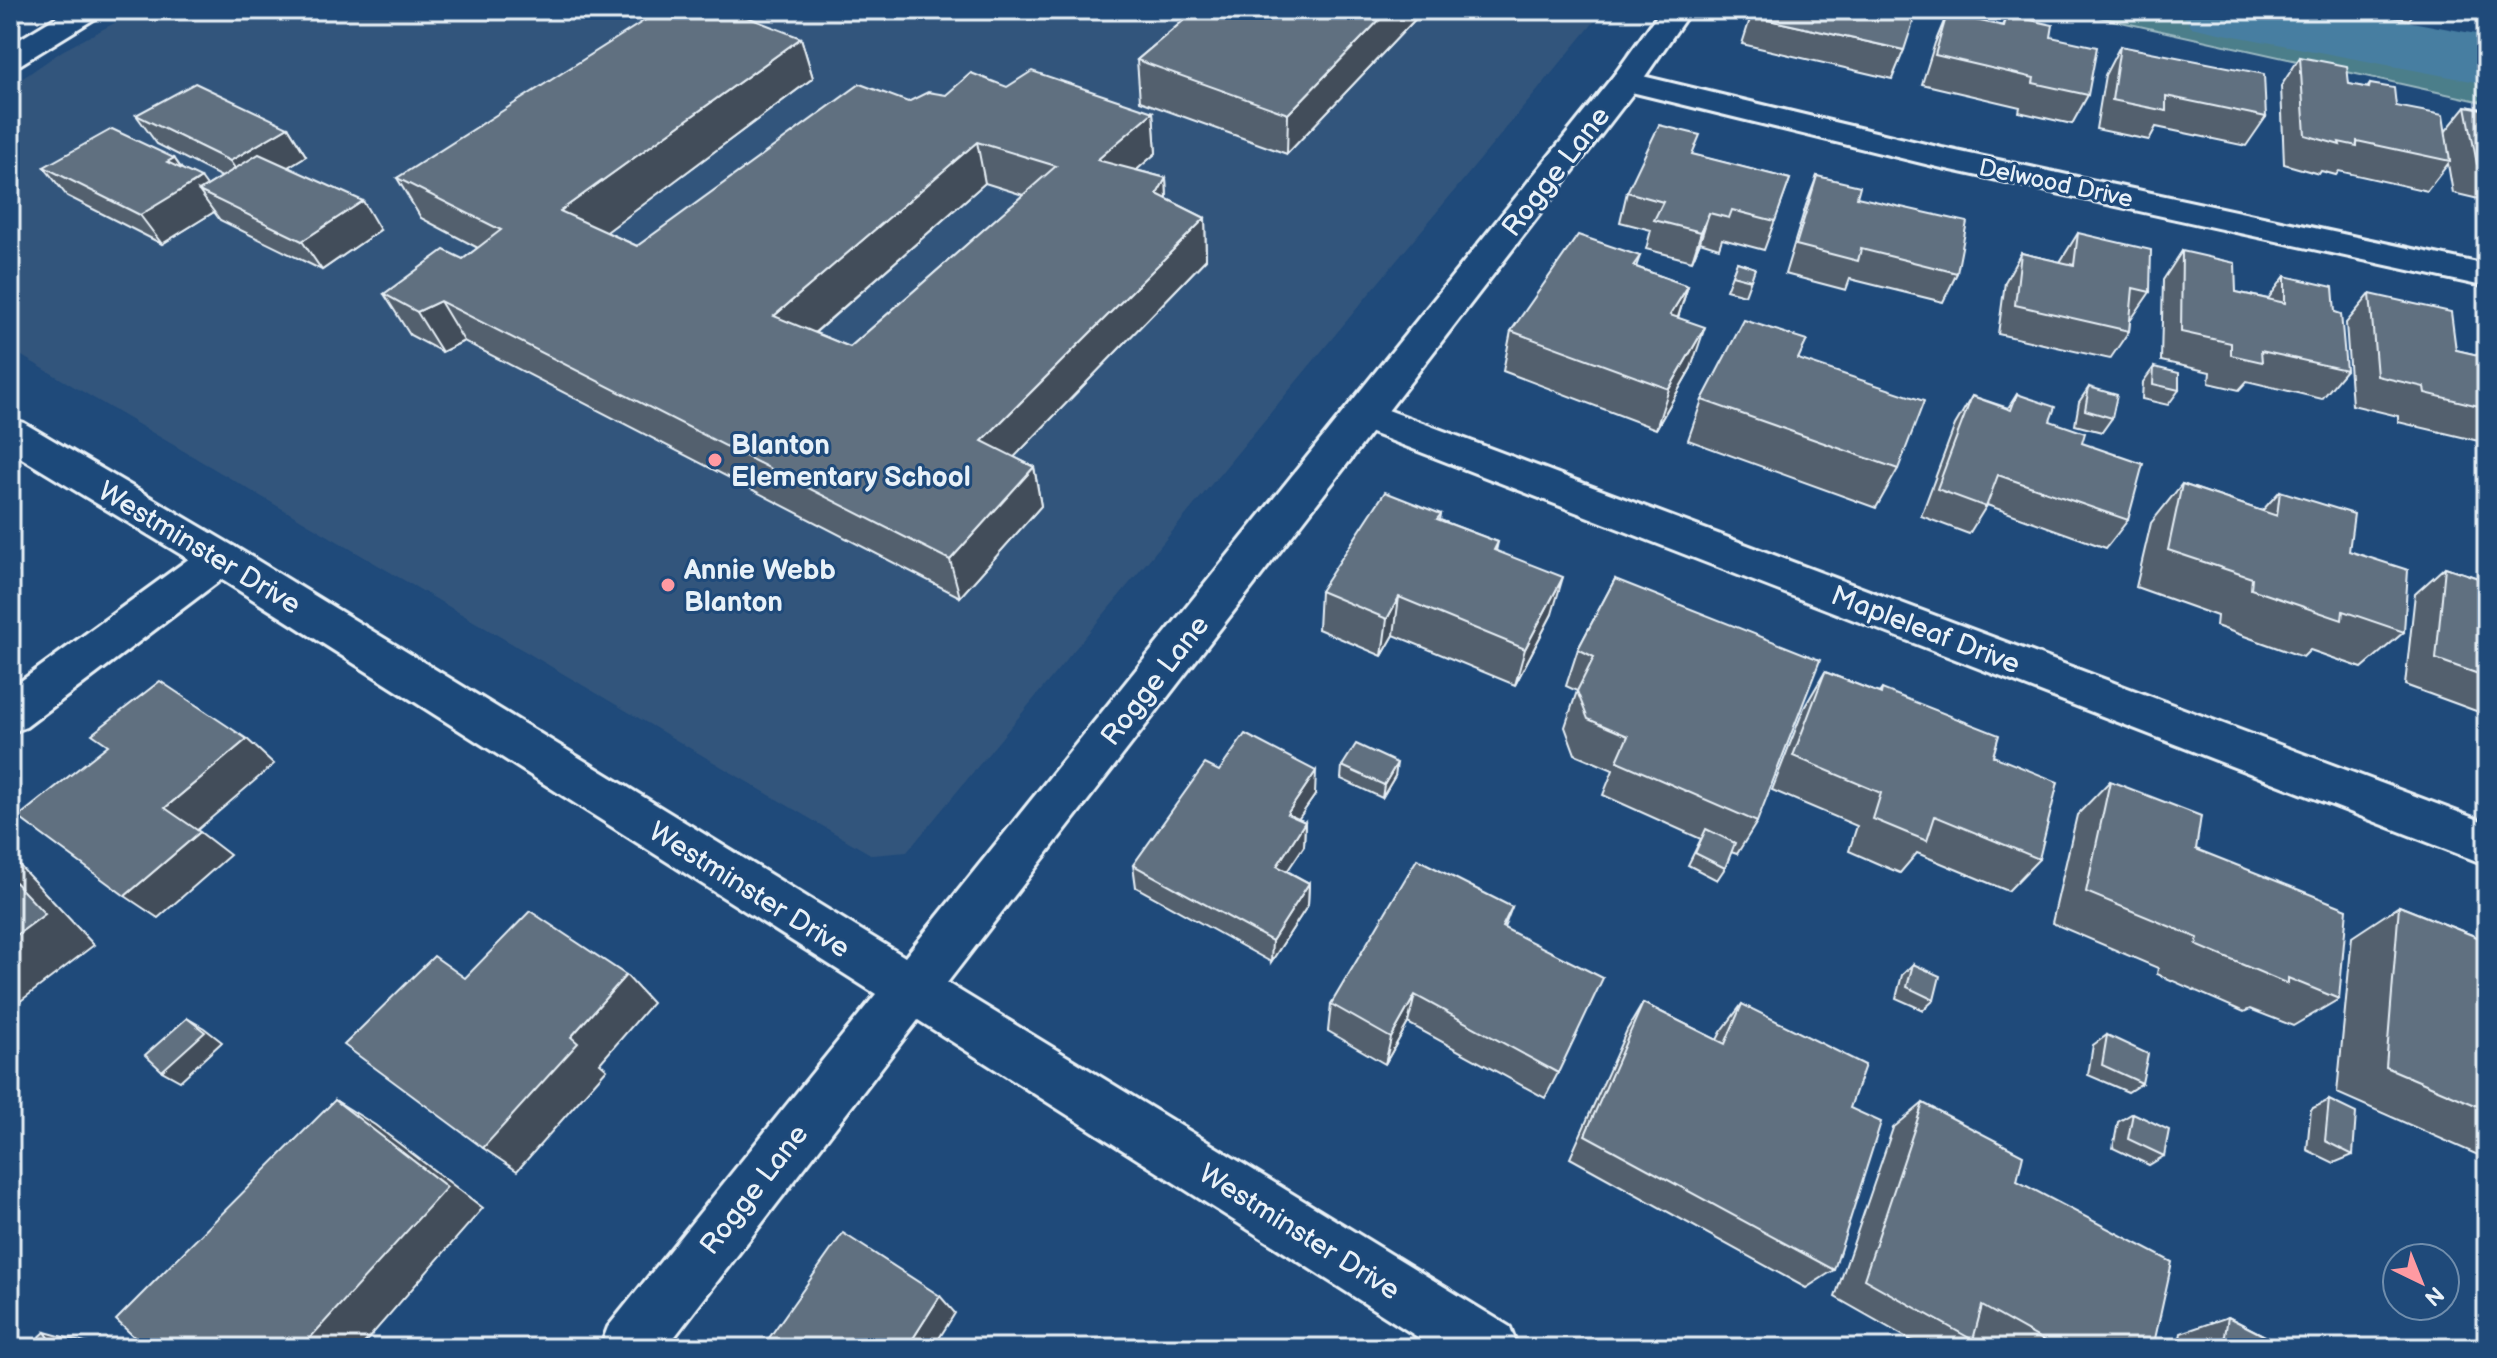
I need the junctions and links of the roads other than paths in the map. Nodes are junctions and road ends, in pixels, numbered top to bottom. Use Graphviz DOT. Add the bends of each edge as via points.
graph roads {
  1 [pos="89,10"];
  2 [pos="1676,10"];
  3 [pos="10,58"];
  4 [pos="1626,81"];
  5 [pos="2487,276"];
  6 [pos="1364,415"];
  7 [pos="10,433"];
  8 [pos="220,558"];
  9 [pos="10,714"];
  10 [pos="2487,844"];
  11 [pos="910,989"];
  12 [pos="629,1348"];
  13 [pos="1489,1348"];
  1 -- 3 [label="street"];
  2 -- 4 [label="street, Rogge Lane"];
  4 -- 5 [label="street, Delwood Drive" via="1942,158"];
  4 -- 6 [label="street, Rogge Lane"];
  6 -- 10 [label="street, Mapleleaf Drive"];
  6 -- 11 [label="street, Rogge Lane"];
  7 -- 8 [label="street, Westminster Drive"];
  8 -- 9 [label="street"];
  8 -- 11 [label="street, Westminster Drive"];
  11 -- 12 [label="street, Rogge Lane"];
  11 -- 13 [label="street, Westminster Drive"];
}
